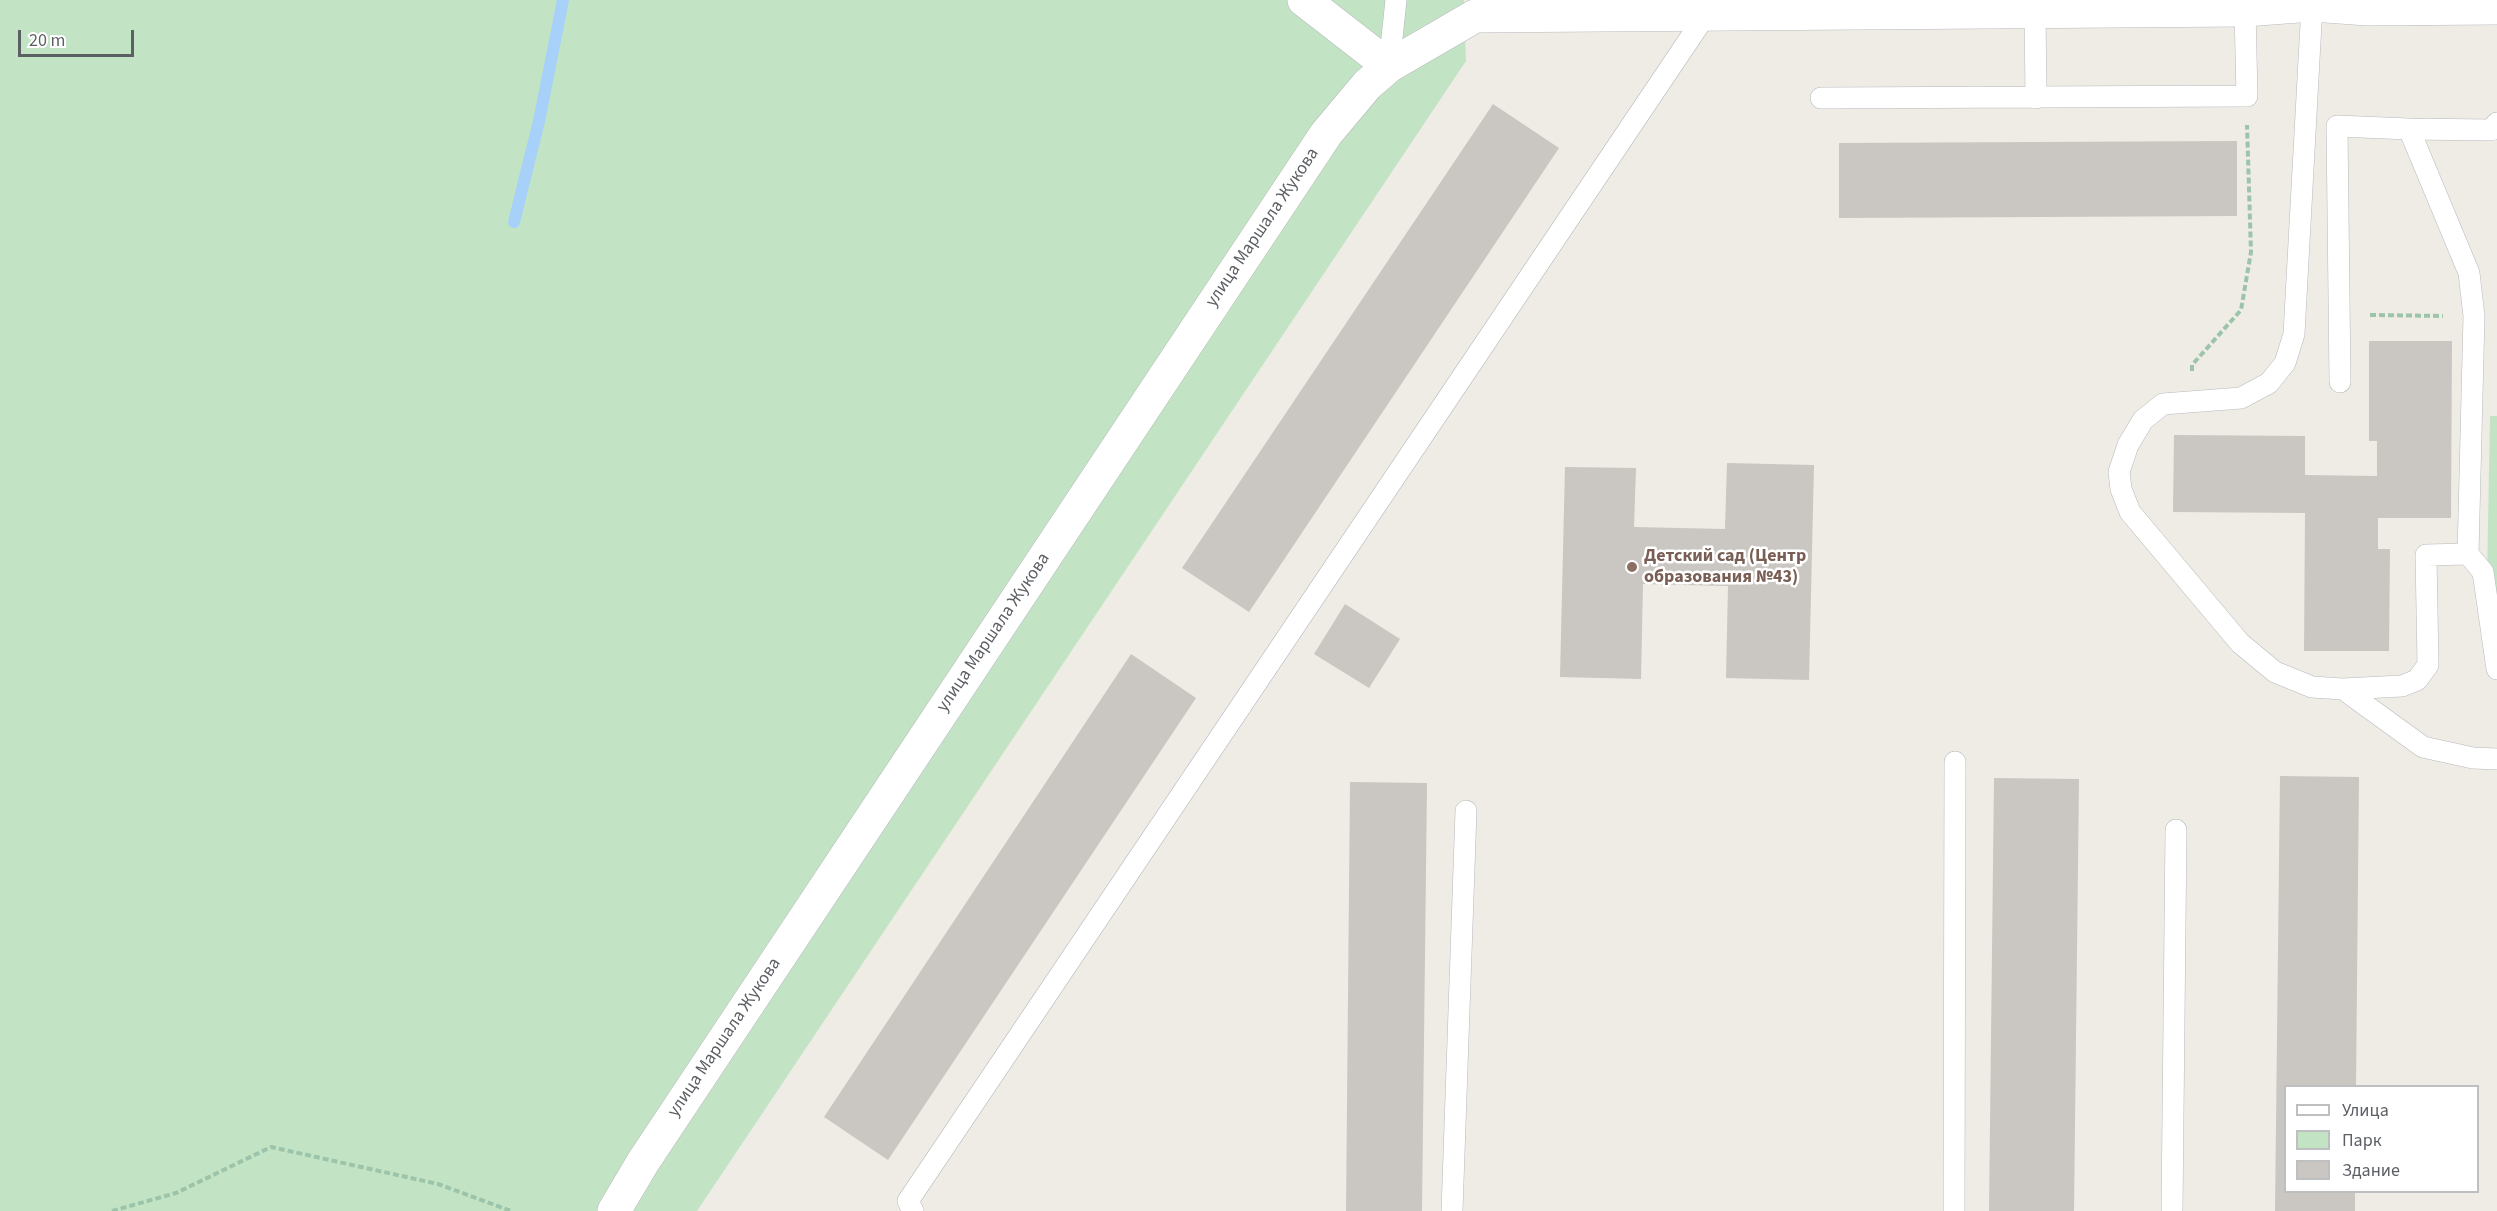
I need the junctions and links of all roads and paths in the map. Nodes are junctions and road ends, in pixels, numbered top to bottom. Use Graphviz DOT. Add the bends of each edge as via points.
graph roads {
  1 [pos="1304,0"];
  2 [pos="1396,0"];
  3 [pos="2371,3"];
  4 [pos="2313,5"];
  5 [pos="2497,8"];
  6 [pos="2245,10"];
  7 [pos="2035,11"];
  8 [pos="1707,13"];
  9 [pos="1389,66"];
  10 [pos="2247,96"];
  11 [pos="1821,98"];
  12 [pos="2036,98"];
  13 [pos="2497,123"];
  14 [pos="2409,129"];
  15 [pos="2339,314"];
  16 [pos="2474,316"];
  17 [pos="2340,382"];
  18 [pos="2193,401"];
  19 [pos="2468,554"];
  20 [pos="2497,669"];
  21 [pos="2343,689"];
  22 [pos="2497,759"];
  23 [pos="1955,762"];
  24 [pos="1466,811"];
  25 [pos="2176,830"];
  26 [pos="112,1211"];
  27 [pos="511,1211"];
  28 [pos="614,1211"];
  29 [pos="913,1211"];
  30 [pos="1452,1211"];
  31 [pos="1954,1211"];
  32 [pos="2172,1211"];
  1 -- 9 [label="street"];
  2 -- 9 [label="lane"];
  3 -- 4 [label="street, улица Маршала Жукова"];
  3 -- 5 [label="street, улица Маршала Жукова"];
  4 -- 6 [label="street, улица Маршала Жукова"];
  4 -- 18 [label="lane" via="2294,334 2285,363 2269,383 2241,398"];
  6 -- 7 [label="street, улица Маршала Жукова"];
  6 -- 10 [label="lane"];
  7 -- 8 [label="street, улица Маршала Жукова"];
  7 -- 12 [label="lane"];
  8 -- 9 [label="street, улица Маршала Жукова" via="1475,16"];
  8 -- 29 [label="lane" via="908,1201"];
  9 -- 28 [label="street, улица Маршала Жукова" via="1366,85 1326,134"];
  10 -- 12 [label="lane"];
  10 -- 18 [label="path" via="2251,252 2241,310 2192,364"];
  11 -- 12 [label="lane"];
  13 -- 14 [label="lane" via="2491,130"];
  14 -- 15 [label="lane" via="2337,126"];
  14 -- 16 [label="lane" via="2469,273"];
  15 -- 16 [label="path"];
  15 -- 17 [label="lane"];
  16 -- 19 [label="lane"];
  18 -- 21 [label="lane" via="2163,404 2143,420 2128,445 2119,472 2130,512 2240,643 2275,672 2312,687"];
  19 -- 20 [label="lane" via="2483,572"];
  19 -- 21 [label="lane" via="2426,555 2428,664 2417,680 2402,686"];
  21 -- 22 [label="lane" via="2423,747"];
  23 -- 31 [label="lane"];
  24 -- 30 [label="lane"];
  25 -- 32 [label="lane"];
  26 -- 27 [label="path" via="176,1194 271,1147 438,1184"];
}
